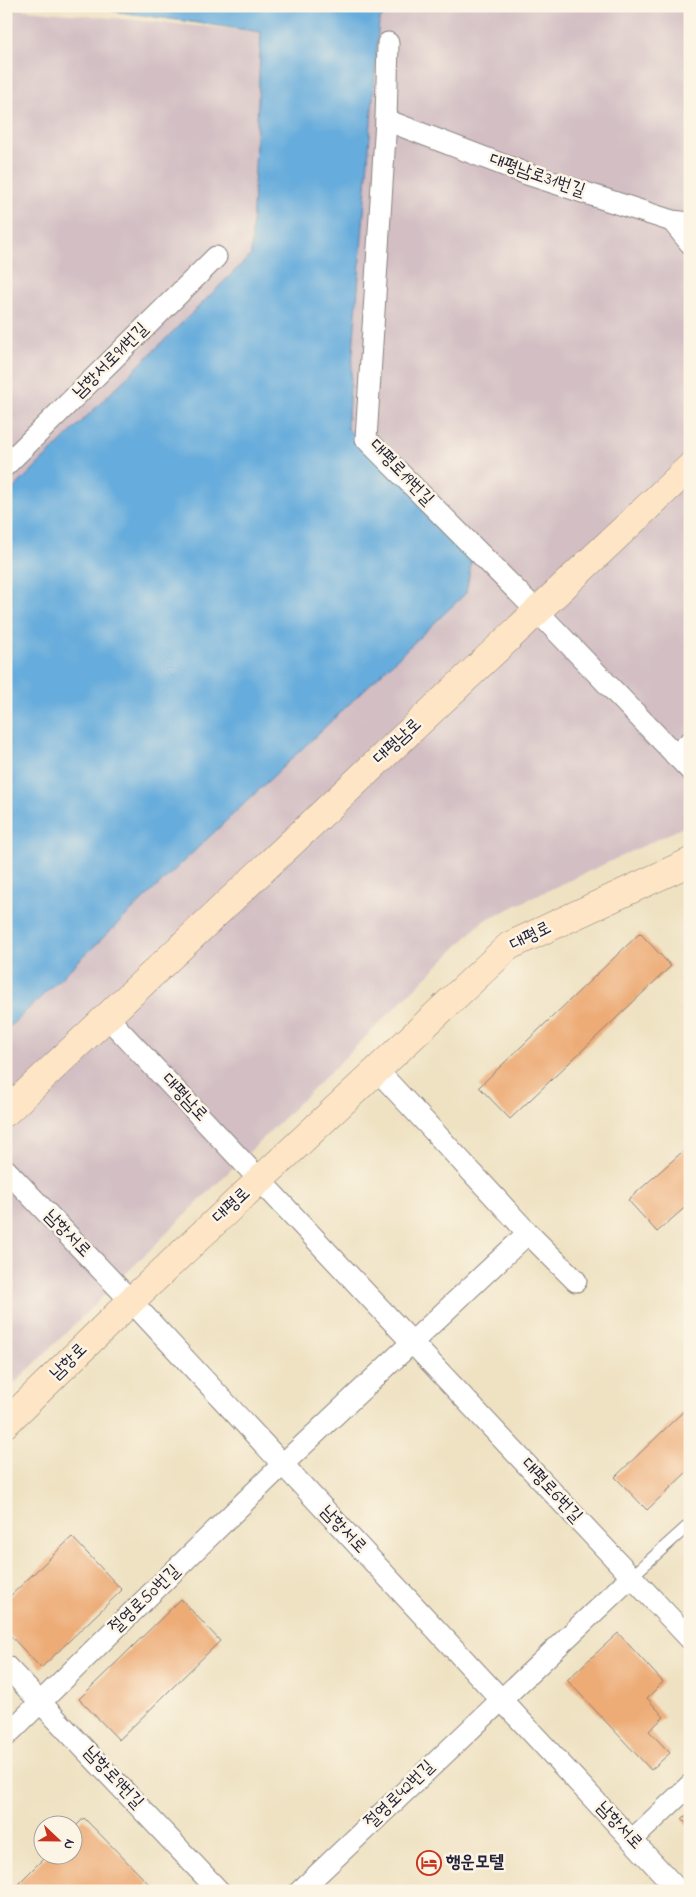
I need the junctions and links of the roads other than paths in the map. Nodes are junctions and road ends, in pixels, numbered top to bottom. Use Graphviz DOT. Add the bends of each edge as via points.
graph roads {
  1 [pos="388,43"];
  2 [pos="386,120"];
  3 [pos="681,222"];
  4 [pos="690,243"];
  5 [pos="216,257"];
  6 [pos="6,465"];
  7 [pos="690,467"];
  8 [pos="537,612"];
  9 [pos="682,748"];
  10 [pos="690,770"];
  11 [pos="690,862"];
  12 [pos="107,1017"];
  13 [pos="377,1070"];
  14 [pos="6,1112"];
  15 [pos="6,1170"];
  16 [pos="260,1180"];
  17 [pos="528,1233"];
  18 [pos="576,1281"];
  19 [pos="131,1301"];
  20 [pos="413,1342"];
  21 [pos="6,1423"];
  22 [pos="283,1464"];
  23 [pos="690,1524"];
  24 [pos="631,1577"];
  25 [pos="690,1639"];
  26 [pos="6,1666"];
  27 [pos="500,1699"];
  28 [pos="41,1702"];
  29 [pos="6,1736"];
  30 [pos="690,1785"];
  31 [pos="632,1840"];
  32 [pos="219,1891"];
  33 [pos="300,1891"];
  34 [pos="678,1891"];
  1 -- 2 [label="street, 대평로19번길"];
  2 -- 3 [label="street, 대평남로31번길" via="526,174"];
  2 -- 8 [label="street, 대평로19번길" via="366,439"];
  3 -- 4 [label="street"];
  5 -- 6 [label="street, 남항서로91번길"];
  7 -- 8 [label="street, 대평남로"];
  8 -- 9 [label="street, 대평로19번길"];
  8 -- 12 [label="street, 대평남로"];
  9 -- 10 [label="street, 대평로19번길"];
  11 -- 13 [label="street, 대평로" via="509,946"];
  12 -- 14 [label="street, 대평남로"];
  12 -- 16 [label="street, 대평남로"];
  13 -- 16 [label="street, 대평로"];
  13 -- 17 [label="street"];
  15 -- 19 [label="street, 남항서로"];
  16 -- 19 [label="street, 대평로"];
  16 -- 20 [label="street, 대평로6번길"];
  17 -- 18 [label="street"];
  17 -- 20 [label="street"];
  19 -- 21 [label="street, 남항로"];
  19 -- 22 [label="street, 남항서로"];
  20 -- 22 [label="street"];
  20 -- 24 [label="street, 대평로6번길"];
  22 -- 27 [label="street, 남항서로"];
  22 -- 28 [label="street, 절영로50번길"];
  23 -- 24 [label="lane"];
  24 -- 25 [label="street, 대평로6번길"];
  24 -- 27 [label="street, 절영로42번길"];
  26 -- 28 [label="street, 남항로9번길"];
  27 -- 31 [label="street, 남항서로"];
  27 -- 33 [label="street, 절영로42번길"];
  28 -- 29 [label="street, 절영로50번길"];
  28 -- 32 [label="street, 남항로9번길"];
  30 -- 31 [label="street"];
  31 -- 34 [label="street, 남항서로"];
}
